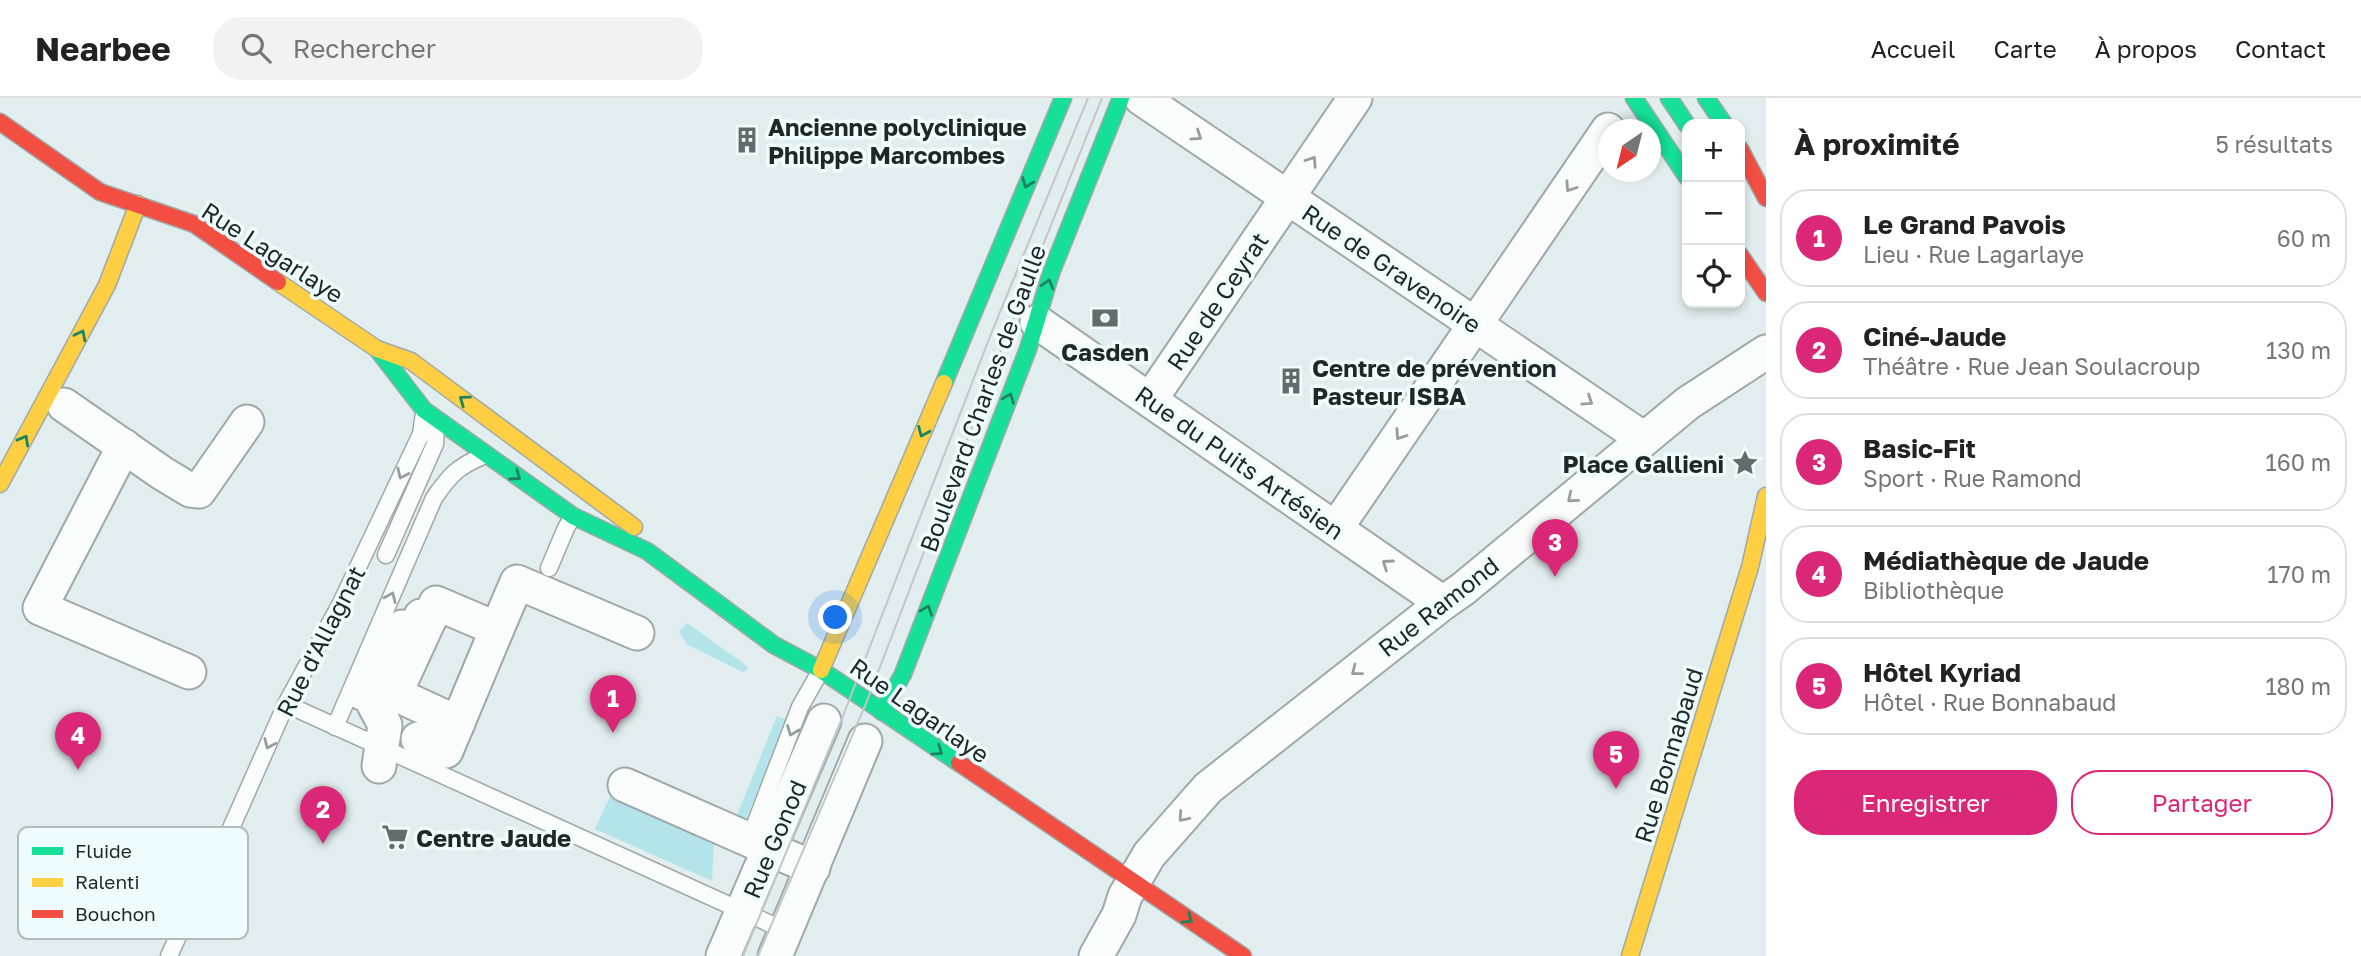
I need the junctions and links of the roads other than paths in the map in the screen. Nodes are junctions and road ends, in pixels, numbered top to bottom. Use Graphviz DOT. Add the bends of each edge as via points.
graph roads {
  1 [pos="1063,98"];
  2 [pos="1121,98"];
  3 [pos="1141,98"];
  4 [pos="1355,98"];
  5 [pos="1632,98"];
  6 [pos="1669,98"];
  7 [pos="1706,98"];
  8 [pos="1617,119"];
  9 [pos="1683,119"];
  10 [pos="1721,119"];
  11 [pos="0,122"];
  12 [pos="1598,146"];
  13 [pos="1745,158"];
  14 [pos="1682,170"];
  15 [pos="1754,173"];
  16 [pos="1287,197"];
  17 [pos="1766,198"];
  18 [pos="138,204"];
  19 [pos="1745,262"];
  20 [pos="1766,293"];
  21 [pos="1037,322"];
  22 [pos="1475,325"];
  23 [pos="377,349"];
  24 [pos="1766,352"];
  25 [pos="1150,400"];
  26 [pos="64,405"];
  27 [pos="424,410"];
  28 [pos="247,422"];
  29 [pos="451,429"];
  30 [pos="1644,439"];
  31 [pos="435,444"];
  32 [pos="124,446"];
  33 [pos="528,448"];
  34 [pos="486,455"];
  35 [pos="0,484"];
  36 [pos="1766,496"];
  37 [pos="573,516"];
  38 [pos="633,525"];
  39 [pos="1336,528"];
  40 [pos="648,551"];
  41 [pos="386,555"];
  42 [pos="1766,555"];
  43 [pos="1750,567"];
  44 [pos="549,568"];
  45 [pos="1443,603"];
  46 [pos="497,629"];
  47 [pos="637,634"];
  48 [pos="821,670"];
  49 [pos="189,672"];
  50 [pos="286,704"];
  51 [pos="882,712"];
  52 [pos="824,721"];
  53 [pos="458,723"];
  54 [pos="335,727"];
  55 [pos="389,728"];
  56 [pos="865,741"];
  57 [pos="625,785"];
  58 [pos="231,827"];
  59 [pos="762,839"];
  60 [pos="813,868"];
  61 [pos="1133,883"];
  62 [pos="743,912"];
  63 [pos="177,939"];
  64 [pos="780,943"];
  65 [pos="169,956"];
  66 [pos="723,956"];
  67 [pos="1096,956"];
  68 [pos="1243,956"];
  69 [pos="1630,956"];
  1 -- 48 [label="main road, Boulevard Charles de Gaulle, one-way"];
  21 -- 2 [label="main road, Boulevard Charles de Gaulle, one-way" via="1051,273"];
  3 -- 16 [label="street, Rue de Gravenoire, one-way"];
  16 -- 4 [label="street, Rue de Ceyrat, one-way"];
  5 -- 8 [label="street"];
  5 -- 14 [label="main road"];
  6 -- 9 [label="main road"];
  7 -- 10 [label="main road"];
  11 -- 18 [label="main road, Rue Lagarlaye" via="100,192"];
  12 -- 22 [label="street, one-way"];
  13 -- 15 [label="main road"];
  15 -- 17 [label="main road"];
  16 -- 22 [label="street, Rue de Gravenoire"];
  16 -- 25 [label="street, Rue de Ceyrat"];
  18 -- 23 [label="main road, Rue Lagarlaye" via="194,224"];
  35 -- 18 [label="main road, one-way" via="107,285"];
  19 -- 20 [label="main road"];
  21 -- 25 [label="street, Rue du Puits Artésien"];
  51 -- 21 [label="main road, Boulevard Charles de Gaulle, one-way" via="903,674"];
  22 -- 30 [label="street, Rue de Gravenoire, one-way"];
  22 -- 39 [label="street, one-way"];
  23 -- 27 [label="main road, Rue Lagarlaye"];
  33 -- 23 [label="main road, Rue Lagarlaye, one-way" via="411,361"];
  24 -- 30 [label="street, Rue Ramond" via="1688,403"];
  25 -- 39 [label="street, Rue du Puits Artésien"];
  26 -- 32 [label="street"];
  27 -- 29 [label="main road, Rue Lagarlaye"];
  27 -- 31 [label="lane" via="436,429"];
  27 -- 50 [label="lane, Rue d'Allagnat, one-way" via="421,434 341,603"];
  28 -- 32 [label="street" via="199,491 190,490"];
  29 -- 31 [label="lane"];
  29 -- 33 [label="lane" via="473,427"];
  29 -- 34 [label="main road, Rue Lagarlaye"];
  30 -- 45 [label="street, Rue Ramond, one-way"];
  31 -- 41 [label="lane"];
  32 -- 49 [label="street" via="40,608"];
  33 -- 38 [label="main road, Rue Lagarlaye"];
  34 -- 37 [label="main road, Rue Lagarlaye, one-way"];
  54 -- 34 [label="lane, one-way" via="434,498 462,465"];
  36 -- 43 [label="main road, Rue Bonnabaud"];
  37 -- 38 [label="lane" via="593,507"];
  37 -- 40 [label="main road, Rue Lagarlaye"];
  37 -- 44 [label="lane"];
  38 -- 40 [label="main road, Rue Lagarlaye"];
  45 -- 39 [label="street, Rue du Puits Artésien, one-way"];
  40 -- 48 [label="main road, Rue Lagarlaye" via="774,645"];
  42 -- 43 [label="main road"];
  43 -- 69 [label="main road, Rue Bonnabaud"];
  45 -- 61 [label="street, Rue Ramond, one-way" via="1208,788 1149,855"];
  46 -- 47 [label="street" via="517,582"];
  46 -- 53 [label="street"];
  46 -- 55 [label="street" via="436,603 417,615"];
  48 -- 51 [label="main road, Rue Lagarlaye"];
  48 -- 59 [label="lane, one-way" via="800,707"];
  50 -- 54 [label="lane"];
  50 -- 58 [label="lane, Rue d'Allagnat, one-way"];
  51 -- 61 [label="main road, Rue Lagarlaye, one-way"];
  52 -- 59 [label="street, Rue Gonod"];
  53 -- 55 [label="street"];
  53 -- 55 [label="street" via="446,751"];
  54 -- 55 [label="lane"];
  55 -- 62 [label="lane"];
  56 -- 60 [label="street, Rue Gonod"];
  57 -- 59 [label="street"];
  59 -- 60 [label="street"];
  59 -- 62 [label="street, Rue Gonod"];
  60 -- 64 [label="street, Rue Gonod"];
  61 -- 67 [label="street, Rue Ramond"];
  61 -- 68 [label="main road, Rue Lagarlaye, one-way"];
  62 -- 64 [label="lane"];
  62 -- 66 [label="street, Rue Gonod"];
  63 -- 65 [label="lane"];
}
